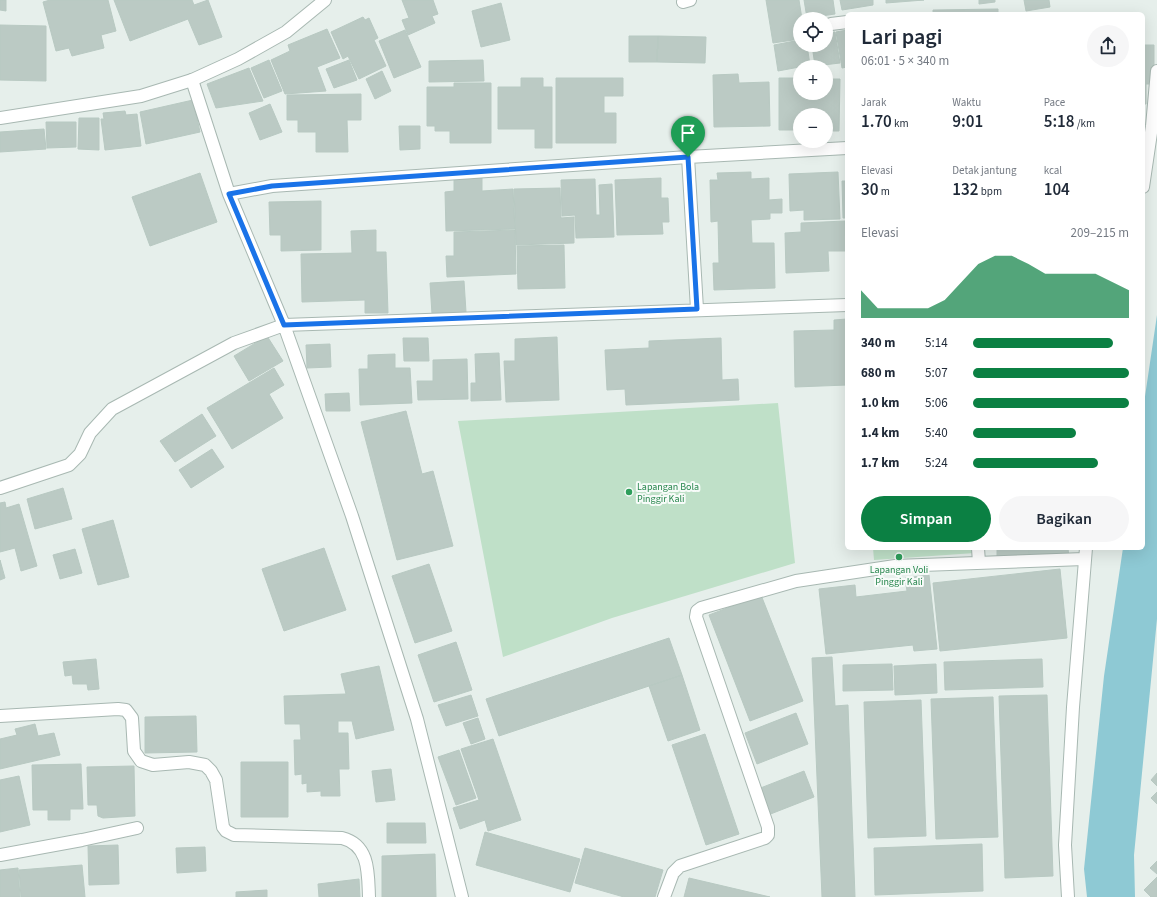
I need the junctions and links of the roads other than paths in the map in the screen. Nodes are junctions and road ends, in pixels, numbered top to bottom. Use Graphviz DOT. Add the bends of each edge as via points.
graph roads {
  1 [pos="324,0"];
  2 [pos="845,22"];
  3 [pos="833,24"];
  4 [pos="1157,71"];
  5 [pos="192,80"];
  6 [pos="0,118"];
  7 [pos="1148,126"];
  8 [pos="845,148"];
  9 [pos="688,157"];
  10 [pos="1145,162"];
  11 [pos="229,194"];
  12 [pos="845,305"];
  13 [pos="697,309"];
  14 [pos="284,325"];
  15 [pos="0,488"];
  16 [pos="978,550"];
  17 [pos="1085,554"];
  18 [pos="979,563"];
  19 [pos="0,716"];
  20 [pos="137,828"];
  21 [pos="0,855"];
  22 [pos="369,897"];
  23 [pos="462,897"];
  24 [pos="664,897"];
  25 [pos="1068,897"];
  1 -- 5 [label="street" via="286,32 238,59"];
  2 -- 3 [label="street"];
  4 -- 7 [label="street"];
  5 -- 6 [label="street" via="141,96"];
  5 -- 11 [label="street"];
  7 -- 10 [label="street"];
  8 -- 9 [label="street"];
  9 -- 11 [label="street" via="272,186"];
  9 -- 13 [label="street"];
  11 -- 14 [label="street"];
  12 -- 13 [label="street"];
  13 -- 14 [label="street"];
  14 -- 15 [label="street" via="234,342 112,409 90,432 80,454 70,465"];
  14 -- 23 [label="street" via="352,516 417,719"];
  16 -- 18 [label="street"];
  17 -- 18 [label="street"];
  17 -- 25 [label="street" via="1065,845"];
  18 -- 24 [label="street" via="908,564 796,581 697,611 696,617 768,832 765,838 680,866 673,873"];
  19 -- 22 [label="street" via="126,710 132,718 134,751 141,762 153,765 189,762 205,765 211,771 216,780 223,827 226,831 234,835 350,840 362,850 368,870"];
  20 -- 21 [label="street"];
}
